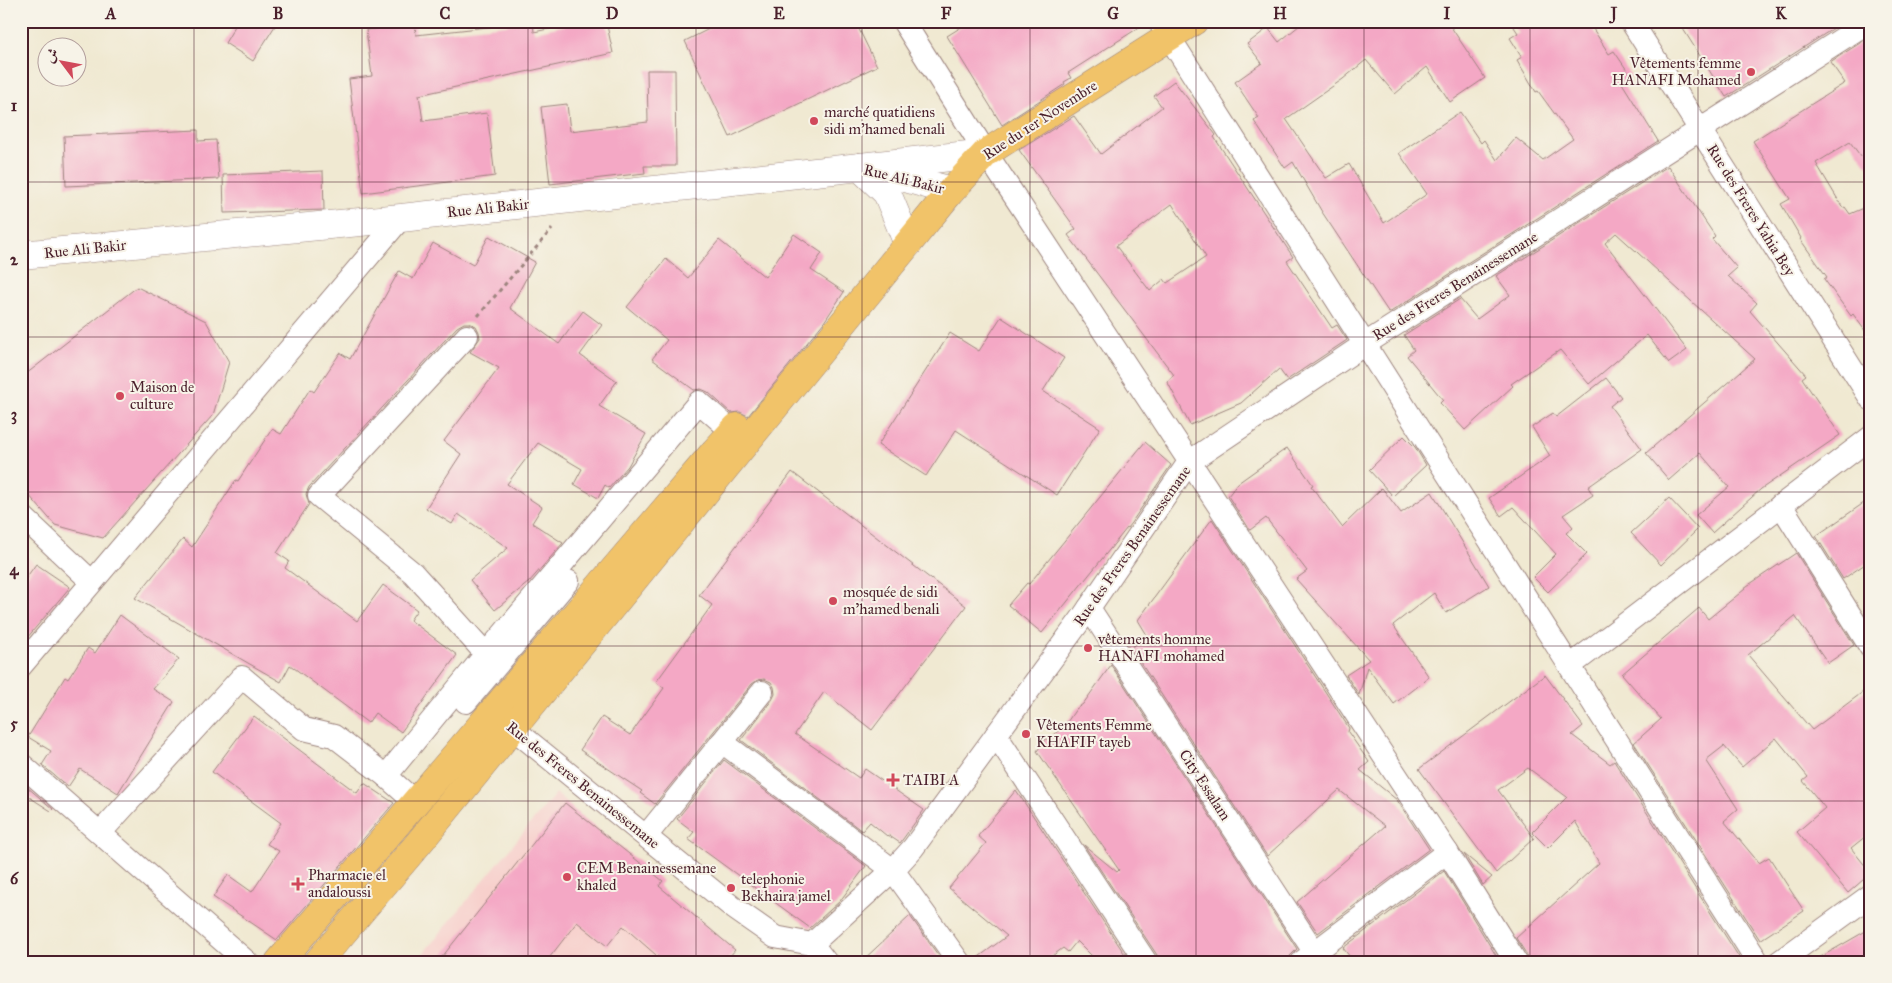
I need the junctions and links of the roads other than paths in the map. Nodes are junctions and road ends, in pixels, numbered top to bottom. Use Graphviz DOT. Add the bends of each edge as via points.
graph roads {
  1 [pos="903,21"];
  2 [pos="1194,21"];
  3 [pos="1631,21"];
  4 [pos="1870,21"];
  5 [pos="1164,29"];
  6 [pos="1700,131"];
  7 [pos="986,153"];
  8 [pos="860,167"];
  9 [pos="951,191"];
  10 [pos="401,218"];
  11 [pos="908,244"];
  12 [pos="21,255"];
  13 [pos="467,336"];
  14 [pos="1364,344"];
  15 [pos="1871,399"];
  16 [pos="710,412"];
  17 [pos="733,432"];
  18 [pos="1871,437"];
  19 [pos="1190,462"];
  20 [pos="1781,505"];
  21 [pos="21,515"];
  22 [pos="92,582"];
  23 [pos="1089,608"];
  24 [pos="1871,648"];
  25 [pos="486,654"];
  26 [pos="21,666"];
  27 [pos="1570,666"];
  28 [pos="762,692"];
  29 [pos="492,712"];
  30 [pos="513,728"];
  31 [pos="996,735"];
  32 [pos="722,742"];
  33 [pos="21,764"];
  34 [pos="399,788"];
  35 [pos="100,833"];
  36 [pos="646,836"];
  37 [pos="1447,852"];
  38 [pos="893,870"];
  39 [pos="1871,895"];
  40 [pos="812,944"];
  41 [pos="1313,958"];
  42 [pos="247,962"];
  43 [pos="278,962"];
  44 [pos="318,962"];
  45 [pos="826,962"];
  46 [pos="958,962"];
  47 [pos="1146,962"];
  48 [pos="1516,962"];
  49 [pos="1758,962"];
  50 [pos="1778,962"];
  1 -- 7 [label="street"];
  2 -- 5 [label="main road, Rue du 1er Novembre"];
  3 -- 6 [label="street, Rue des Freres Yahia Bey"];
  4 -- 6 [label="street, Rue des Freres Benainessemane"];
  5 -- 7 [label="main road, Rue du 1er Novembre"];
  5 -- 14 [label="street"];
  6 -- 14 [label="street, Rue des Freres Benainessemane"];
  6 -- 15 [label="street, Rue des Freres Yahia Bey"];
  7 -- 8 [label="street"];
  7 -- 9 [label="main road, Rue du 1er Novembre"];
  7 -- 19 [label="street"];
  8 -- 9 [label="street, Rue Ali Bakir"];
  8 -- 10 [label="street, Rue Ali Bakir"];
  8 -- 11 [label="street" via="887,193"];
  9 -- 11 [label="main road, Rue du 1er Novembre"];
  10 -- 12 [label="street, Rue Ali Bakir"];
  10 -- 22 [label="street"];
  11 -- 17 [label="main road"];
  11 -- 30 [label="main road"];
  13 -- 25 [label="street" via="319,496 413,573"];
  14 -- 19 [label="street, Rue des Freres Benainessemane"];
  14 -- 27 [label="street"];
  16 -- 17 [label="street"];
  16 -- 25 [label="street" via="699,402"];
  16 -- 34 [label="street"];
  17 -- 29 [label="main road"];
  18 -- 20 [label="street"];
  19 -- 23 [label="street, Rue des Freres Benainessemane"];
  19 -- 37 [label="street"];
  20 -- 24 [label="street"];
  20 -- 27 [label="street"];
  21 -- 22 [label="street"];
  22 -- 26 [label="street"];
  23 -- 31 [label="street, Rue des Freres Benainessemane"];
  23 -- 41 [label="street, City Essalam"];
  25 -- 34 [label="street"];
  27 -- 49 [label="street"];
  28 -- 32 [label="street"];
  29 -- 30 [label="street, Rue des Freres Benainessemane"];
  29 -- 34 [label="main road"];
  30 -- 36 [label="street, Rue des Freres Benainessemane"];
  30 -- 44 [label="main road"];
  31 -- 38 [label="street, Rue des Freres Benainessemane" via="913,848"];
  31 -- 47 [label="street"];
  32 -- 36 [label="street"];
  32 -- 38 [label="street"];
  33 -- 35 [label="street"];
  34 -- 35 [label="street" via="334,736 304,729 242,678"];
  34 -- 43 [label="main road"];
  35 -- 42 [label="street"];
  36 -- 40 [label="street, Rue des Freres Benainessemane" via="735,909 775,937"];
  37 -- 41 [label="street"];
  37 -- 48 [label="street"];
  38 -- 40 [label="street, Rue des Freres Benainessemane"];
  38 -- 46 [label="street"];
  39 -- 50 [label="street"];
  40 -- 45 [label="street"];
}
